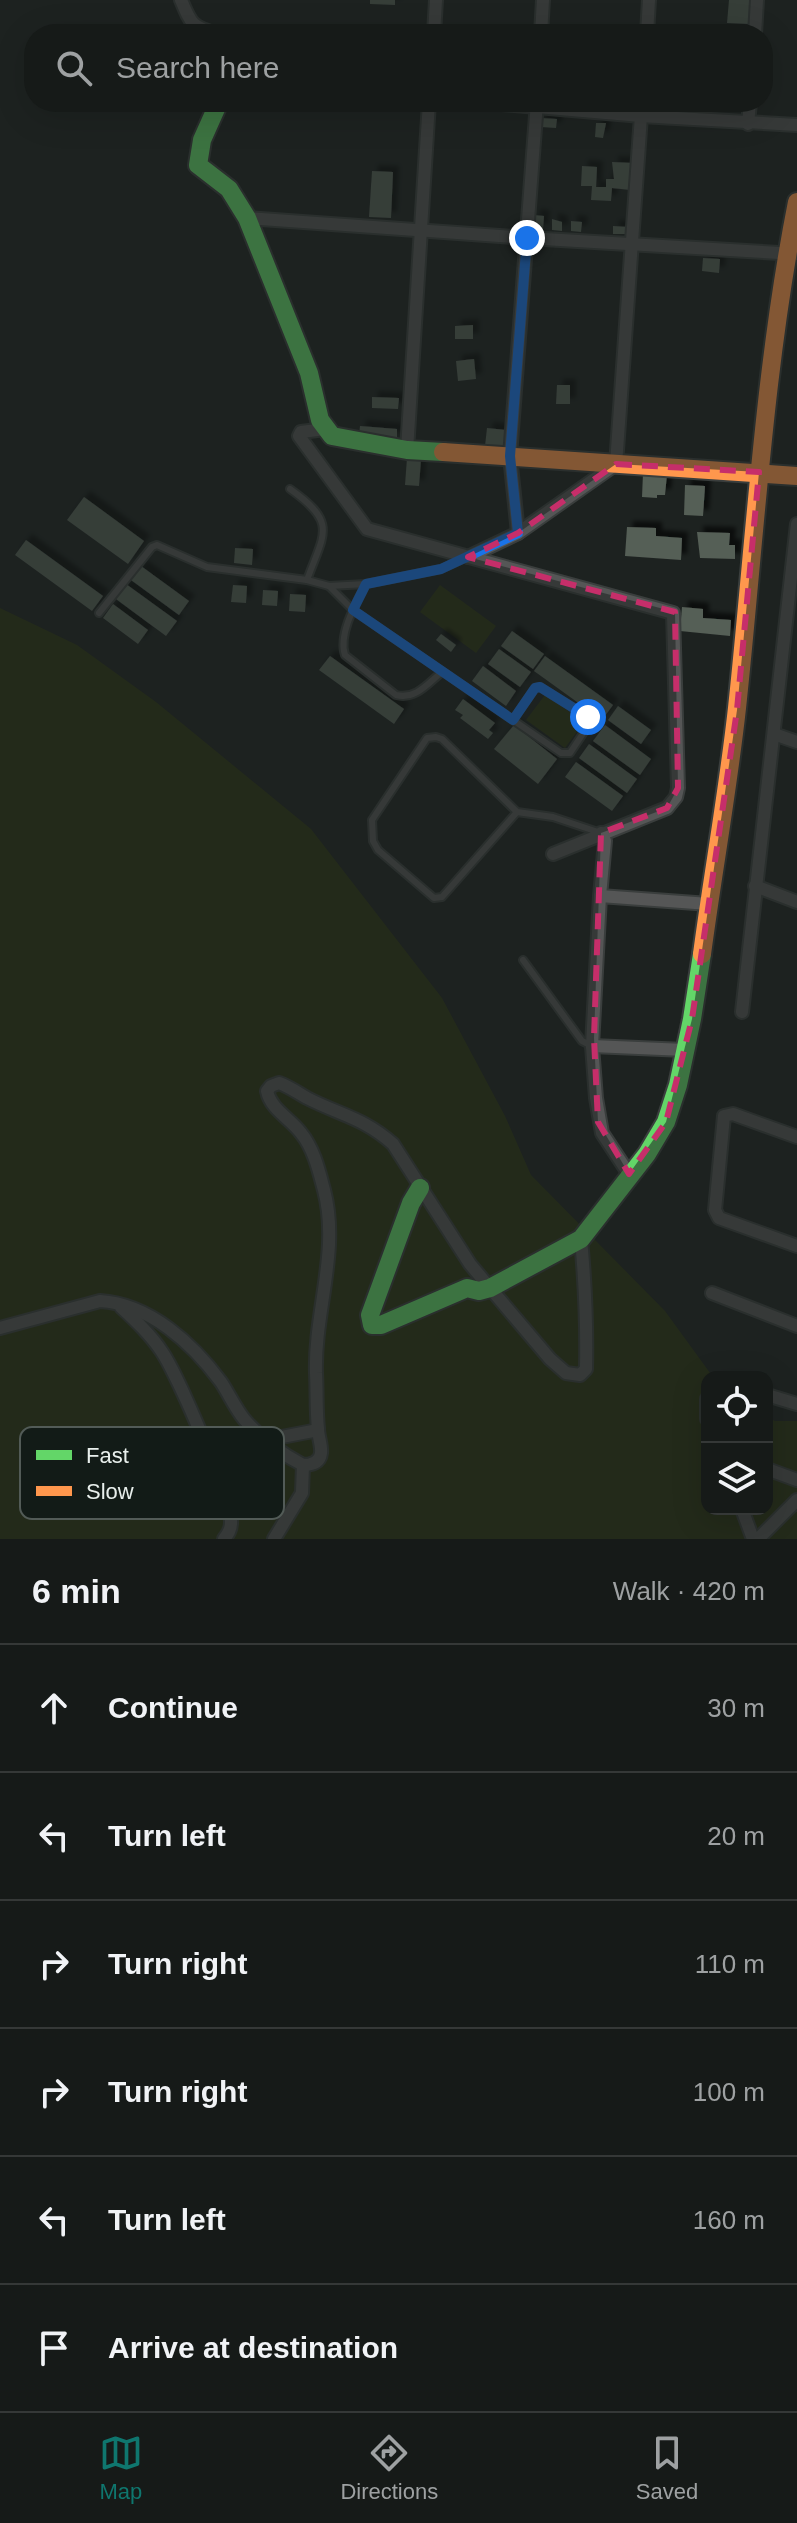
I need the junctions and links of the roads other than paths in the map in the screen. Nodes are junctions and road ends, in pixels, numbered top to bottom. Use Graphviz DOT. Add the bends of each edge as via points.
graph roads {
  1 [pos="181,0"];
  2 [pos="436,0"];
  3 [pos="543,0"];
  4 [pos="649,0"];
  5 [pos="757,0"];
  6 [pos="192,24"];
  7 [pos="435,24"];
  8 [pos="542,24"];
  9 [pos="648,24"];
  10 [pos="756,24"];
  11 [pos="215,112"];
  12 [pos="428,112"];
  13 [pos="536,112"];
  14 [pos="603,112"];
  15 [pos="641,112"];
  16 [pos="749,112"];
  17 [pos="641,116"];
  18 [pos="748,124"];
  19 [pos="796,126"];
  20 [pos="797,202"];
  21 [pos="247,218"];
  22 [pos="421,229"];
  23 [pos="527,238"];
  24 [pos="634,245"];
  25 [pos="792,254"];
  26 [pos="325,429"];
  27 [pos="407,450"];
  28 [pos="510,456"];
  29 [pos="616,464"];
  30 [pos="759,472"];
  31 [pos="797,476"];
  32 [pos="290,489"];
  33 [pos="797,524"];
  34 [pos="518,533"];
  35 [pos="468,557"];
  36 [pos="307,580"];
  37 [pos="366,584"];
  38 [pos="329,586"];
  39 [pos="353,610"];
  40 [pos="99,613"];
  41 [pos="442,672"];
  42 [pos="513,720"];
  43 [pos="774,734"];
  44 [pos="797,742"];
  45 [pos="517,812"];
  46 [pos="601,833"];
  47 [pos="553,854"];
  48 [pos="755,886"];
  49 [pos="600,896"];
  50 [pos="797,902"];
  51 [pos="709,904"];
  52 [pos="523,960"];
  53 [pos="742,1012"];
  54 [pos="592,1046"];
  55 [pos="685,1050"];
  56 [pos="797,1137"];
  57 [pos="629,1174"];
  58 [pos="420,1188"];
  59 [pos="581,1239"];
  60 [pos="797,1246"];
  61 [pos="470,1264"];
  62 [pos="467,1288"];
  63 [pos="490,1288"];
  64 [pos="712,1293"];
  65 [pos="116,1302"];
  66 [pos="797,1326"];
  67 [pos="0,1328"];
  68 [pos="773,1397"];
  69 [pos="797,1404"];
  70 [pos="195,1427"];
  71 [pos="252,1427"];
  72 [pos="318,1430"];
  73 [pos="284,1434"];
  74 [pos="284,1452"];
  75 [pos="303,1465"];
  76 [pos="773,1471"];
  77 [pos="797,1480"];
  78 [pos="797,1500"];
  79 [pos="745,1515"];
  80 [pos="231,1519"];
  81 [pos="224,1539"];
  82 [pos="274,1539"];
  83 [pos="756,1539"];
  1 -- 6 [label="street"];
  2 -- 7 [label="street"];
  3 -- 8 [label="street"];
  4 -- 9 [label="street"];
  5 -- 10 [label="street"];
  11 -- 21 [label="street" via="198,165 238,198"];
  12 -- 22 [label="street"];
  13 -- 23 [label="street"];
  14 -- 17 [label="street"];
  15 -- 17 [label="street"];
  16 -- 18 [label="street"];
  17 -- 18 [label="street"];
  17 -- 24 [label="street"];
  18 -- 19 [label="street"];
  20 -- 25 [label="street"];
  21 -- 22 [label="street"];
  21 -- 26 [label="street" via="309,373"];
  22 -- 23 [label="street"];
  22 -- 27 [label="street"];
  23 -- 24 [label="street"];
  23 -- 28 [label="street"];
  24 -- 25 [label="street"];
  24 -- 29 [label="street"];
  25 -- 30 [label="street"];
  26 -- 27 [label="street" via="340,439"];
  26 -- 35 [label="street" via="299,436 367,529"];
  27 -- 28 [label="street"];
  28 -- 29 [label="street"];
  28 -- 34 [label="street"];
  29 -- 30 [label="street"];
  29 -- 34 [label="street"];
  30 -- 31 [label="street"];
  30 -- 51 [label="street" via="737,710"];
  32 -- 36 [label="lane" via="322,518 324,533"];
  33 -- 43 [label="street"];
  34 -- 35 [label="street"];
  35 -- 37 [label="lane" via="441,569"];
  35 -- 46 [label="street" via="673,613 676,797 667,808"];
  36 -- 38 [label="lane"];
  36 -- 40 [label="lane" via="198,565 157,545"];
  37 -- 38 [label="lane"];
  37 -- 39 [label="lane"];
  38 -- 39 [label="lane"];
  39 -- 41 [label="lane"];
  39 -- 41 [label="lane" via="343,651 396,695 412,696"];
  41 -- 42 [label="lane"];
  42 -- 42 [label="lane" via="566,755 590,723 540,687"];
  43 -- 44 [label="street"];
  43 -- 48 [label="street"];
  45 -- 45 [label="lane" via="442,897 434,898 373,841 372,820 427,738 442,739"];
  45 -- 46 [label="lane"];
  46 -- 47 [label="street"];
  46 -- 49 [label="street" via="605,841"];
  48 -- 50 [label="street"];
  48 -- 53 [label="street"];
  49 -- 51 [label="street"];
  49 -- 54 [label="street"];
  51 -- 55 [label="street"];
  52 -- 54 [label="lane" via="582,1041"];
  54 -- 55 [label="street"];
  54 -- 57 [label="street" via="598,1122"];
  55 -- 57 [label="street" via="666,1122"];
  56 -- 60 [label="street" via="733,1114 724,1116 715,1210 719,1218"];
  57 -- 59 [label="street"];
  58 -- 61 [label="street"];
  58 -- 62 [label="street" via="370,1322 381,1325"];
  58 -- 72 [label="street" via="378,1130 279,1083 267,1091 270,1103 303,1134 325,1194 330,1236 316,1339"];
  59 -- 63 [label="street"];
  59 -- 63 [label="street" via="587,1301 586,1369 580,1375 566,1373 550,1359"];
  61 -- 62 [label="street"];
  61 -- 63 [label="street"];
  62 -- 63 [label="street"];
  64 -- 66 [label="street"];
  65 -- 67 [label="street" via="100,1301"];
  65 -- 70 [label="street" via="164,1355"];
  65 -- 71 [label="street" via="162,1324 188,1345"];
  68 -- 69 [label="street"];
  72 -- 73 [label="street"];
  72 -- 75 [label="street" via="321,1453 312,1465"];
  74 -- 75 [label="street"];
  75 -- 82 [label="street" via="302,1493"];
  76 -- 77 [label="street"];
  78 -- 83 [label="street"];
  79 -- 83 [label="street"];
  80 -- 81 [label="street"];
}
